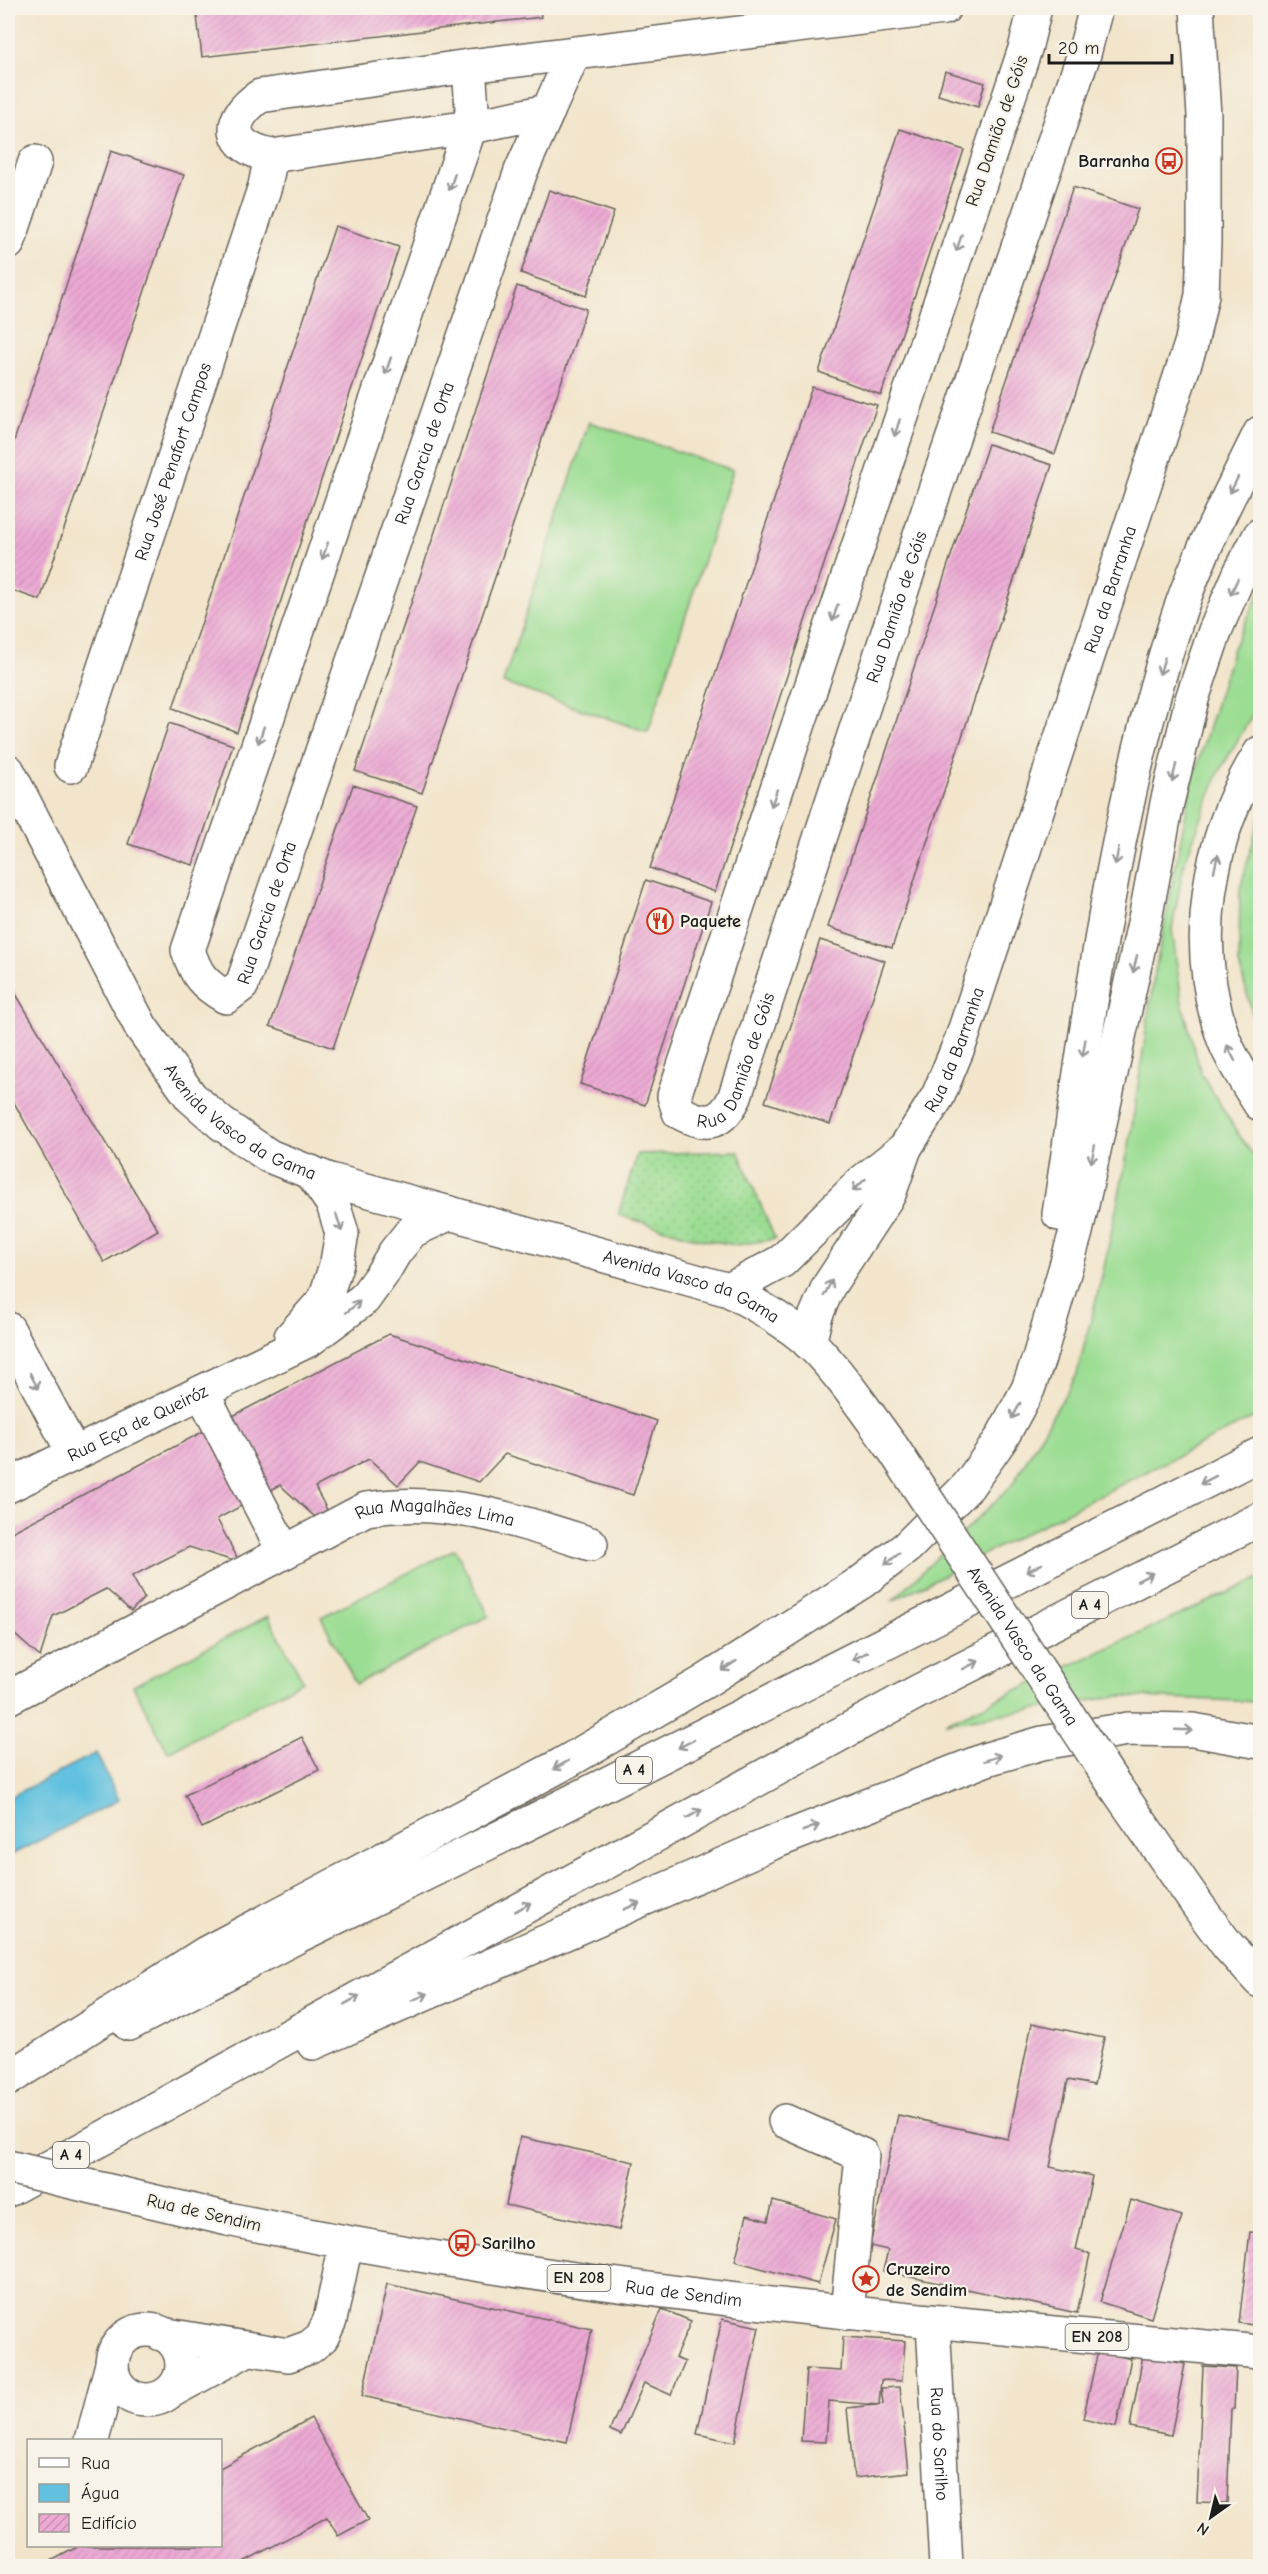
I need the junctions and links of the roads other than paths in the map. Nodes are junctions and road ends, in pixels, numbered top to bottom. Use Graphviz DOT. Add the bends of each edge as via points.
graph roads {
  1 [pos="944,8"];
  2 [pos="1035,8"];
  3 [pos="1096,8"];
  4 [pos="1197,8"];
  5 [pos="574,53"];
  6 [pos="469,66"];
  7 [pos="548,111"];
  8 [pos="470,127"];
  9 [pos="271,156"];
  10 [pos="34,162"];
  11 [pos="8,243"];
  12 [pos="1260,433"];
  13 [pos="1260,535"];
  14 [pos="1260,753"];
  15 [pos="71,766"];
  16 [pos="8,771"];
  17 [pos="1260,1104"];
  18 [pos="904,1148"];
  19 [pos="311,1172"];
  20 [pos="450,1213"];
  21 [pos="729,1290"];
  22 [pos="8,1329"];
  23 [pos="809,1343"];
  24 [pos="1040,1358"];
  25 [pos="268,1359"];
  26 [pos="202,1392"];
  27 [pos="74,1454"];
  28 [pos="1260,1454"];
  29 [pos="8,1486"];
  30 [pos="1260,1519"];
  31 [pos="591,1544"];
  32 [pos="284,1552"];
  33 [pos="8,1698"];
  34 [pos="1260,1742"];
  35 [pos="1260,1981"];
  36 [pos="8,2079"];
  37 [pos="8,2087"];
  38 [pos="135,2120"];
  39 [pos="785,2121"];
  40 [pos="8,2167"];
  41 [pos="8,2190"];
  42 [pos="346,2244"];
  43 [pos="848,2313"];
  44 [pos="933,2322"];
  45 [pos="161,2334"];
  46 [pos="248,2349"];
  47 [pos="1260,2352"];
  48 [pos="112,2364"];
  49 [pos="166,2394"];
  50 [pos="93,2438"];
  51 [pos="946,2566"];
  1 -- 5 [label="main road"];
  2 -- 3 [label="main road, Rua Damião de Góis, one-way" via="1025,49 674,1096 679,1112 696,1122 726,1114 734,1099 928,510 1084,54"];
  4 -- 18 [label="main road, Rua da Barranha" via="1204,115 1204,242 1202,295 1191,344 962,1038 938,1096"];
  5 -- 6 [label="main road"];
  5 -- 7 [label="main road"];
  6 -- 8 [label="main road"];
  6 -- 9 [label="main road" via="260,96 240,112 237,137 255,153"];
  7 -- 8 [label="main road"];
  8 -- 7 [label="main road, Rua Garcia de Orta, one-way" via="188,950 193,967 206,986 226,997 242,985 518,182"];
  8 -- 9 [label="main road"];
  9 -- 15 [label="main road, Rua José Penafort Campos" via="265,186"];
  10 -- 11 [label="main road"];
  12 -- 24 [label="main road, one-way" via="1180,608 1131,784 1101,936"];
  13 -- 24 [label="main road, one-way" via="1215,631 1192,699 1076,1232"];
  17 -- 14 [label="main road, one-way" via="1225,1040 1213,996 1207,950 1207,905 1216,862 1230,813"];
  16 -- 19 [label="main road, Avenida Vasco da Gama" via="141,1027 191,1097 268,1156"];
  18 -- 21 [label="main road, Rua da Barranha, one-way" via="862,1182 782,1261"];
  23 -- 18 [label="main road, Rua da Barranha, one-way" via="828,1287 889,1194"];
  19 -- 20 [label="main road, Avenida Vasco da Gama"];
  19 -- 25 [label="main road, Rua Eça de Queiróz, one-way" via="333,1204 342,1233 337,1262 325,1299"];
  20 -- 21 [label="main road, Avenida Vasco da Gama"];
  25 -- 20 [label="main road, Rua Eça de Queiróz, one-way" via="309,1340 364,1299 412,1231"];
  21 -- 23 [label="main road, Avenida Vasco da Gama" via="774,1315"];
  22 -- 27 [label="main road, one-way"];
  23 -- 35 [label="main road, Avenida Vasco da Gama, bridge" via="835,1369 892,1447 1115,1786 1201,1910"];
  24 -- 36 [label="main road, one-way" via="1001,1439 968,1486 907,1547 863,1581 704,1682 561,1765 206,1953"];
  25 -- 26 [label="main road, Rua Eça de Queiróz"];
  26 -- 27 [label="main road, Rua Eça de Queiróz"];
  26 -- 32 [label="main road"];
  27 -- 29 [label="main road, Rua Eça de Queiróz"];
  28 -- 37 [label="main road, A 4, one-way" via="298,1936"];
  38 -- 30 [label="main road, A 4, one-way" via="919,1691"];
  31 -- 32 [label="main road, Rua Magalhães Lima" via="510,1518 448,1505 418,1504 366,1509"];
  32 -- 33 [label="main road, Rua Magalhães Lima"];
  38 -- 34 [label="main road, one-way" via="772,1843 987,1759 1042,1743 1128,1729 1193,1730"];
  38 -- 41 [label="main road, A 4"];
  39 -- 43 [label="main road" via="862,2155"];
  40 -- 42 [label="main road, Rua de Sendim / EN 208, bridge"];
  42 -- 43 [label="main road, Rua de Sendim / EN 208" via="752,2303"];
  42 -- 46 [label="main road" via="330,2320 322,2337 310,2347 288,2355"];
  43 -- 44 [label="main road, Rua de Sendim / EN 208"];
  44 -- 47 [label="main road, Rua de Sendim / EN 208"];
  44 -- 51 [label="main road, Rua do Sarilho"];
  45 -- 46 [label="main road"];
  45 -- 48 [label="main road" via="150,2330 128,2335 120,2343"];
  45 -- 49 [label="main road" via="171,2339 182,2360 182,2371"];
  46 -- 49 [label="main road"];
  48 -- 49 [label="main road" via="118,2386 127,2394 149,2400"];
  48 -- 50 [label="main road"];
  49 -- 50 [label="main road"];
}
